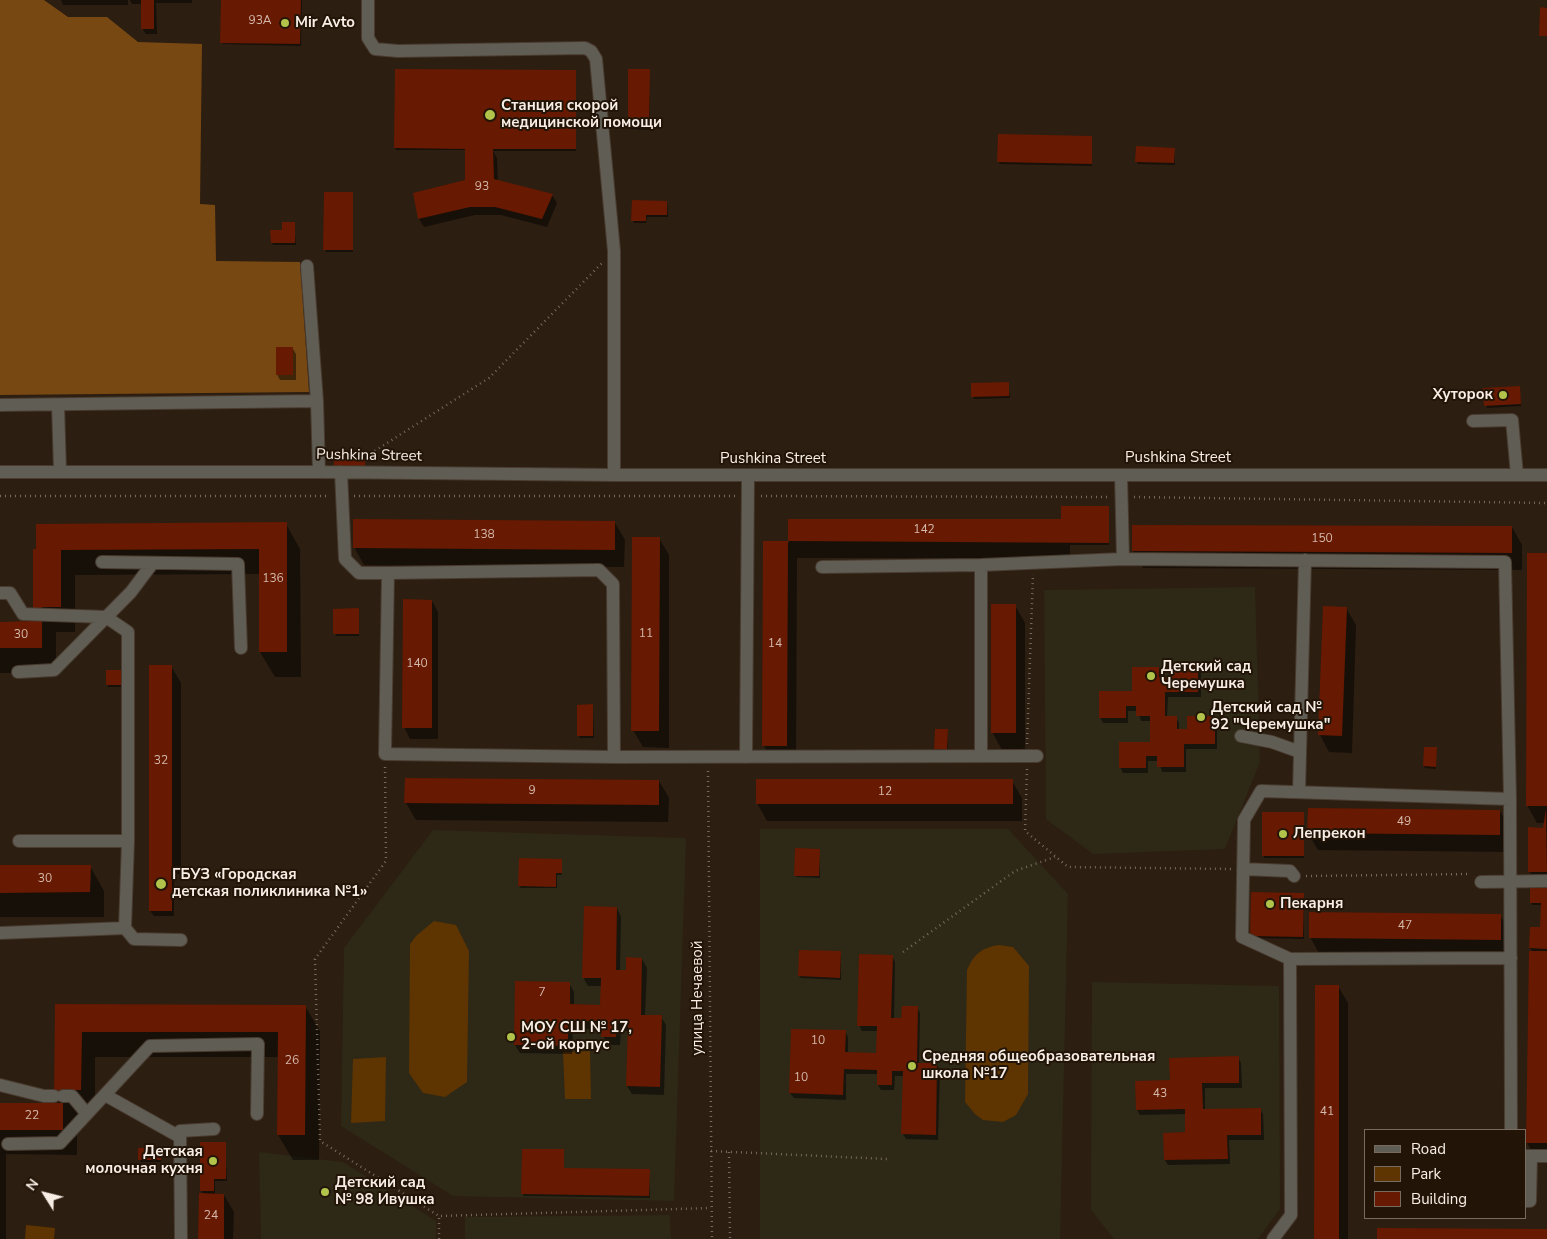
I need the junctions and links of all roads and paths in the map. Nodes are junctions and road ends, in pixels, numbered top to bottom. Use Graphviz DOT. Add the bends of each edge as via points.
graph roads {
  1 [pos="368,0"];
  2 [pos="614,251"];
  3 [pos="307,266"];
  4 [pos="317,401"];
  5 [pos="0,405"];
  6 [pos="58,405"];
  7 [pos="1473,421"];
  8 [pos="60,471"];
  9 [pos="0,472"];
  10 [pos="319,472"];
  11 [pos="341,472"];
  12 [pos="614,475"];
  13 [pos="748,475"];
  14 [pos="1122,475"];
  15 [pos="1517,475"];
  16 [pos="1547,475"];
  17 [pos="0,496"];
  18 [pos="342,496"];
  19 [pos="748,496"];
  20 [pos="1122,497"];
  21 [pos="1547,503"];
  22 [pos="1123,559"];
  23 [pos="1305,560"];
  24 [pos="102,562"];
  25 [pos="152,564"];
  26 [pos="1033,564"];
  27 [pos="981,566"];
  28 [pos="822,567"];
  29 [pos="388,573"];
  30 [pos="0,593"];
  31 [pos="106,617"];
  32 [pos="241,648"];
  33 [pos="18,672"];
  34 [pos="1241,736"];
  35 [pos="1300,752"];
  36 [pos="385,754"];
  37 [pos="981,756"];
  38 [pos="1032,756"];
  39 [pos="614,757"];
  40 [pos="708,757"];
  41 [pos="746,757"];
  42 [pos="1299,792"];
  43 [pos="1510,799"];
  44 [pos="20,841"];
  45 [pos="128,841"];
  46 [pos="1055,857"];
  47 [pos="1243,869"];
  48 [pos="1294,876"];
  49 [pos="1547,881"];
  50 [pos="1482,882"];
  51 [pos="1510,882"];
  52 [pos="125,928"];
  53 [pos="0,933"];
  54 [pos="181,940"];
  55 [pos="903,952"];
  56 [pos="1511,958"];
  57 [pos="1290,959"];
  58 [pos="0,1085"];
  59 [pos="105,1095"];
  60 [pos="87,1114"];
  61 [pos="257,1114"];
  62 [pos="214,1129"];
  63 [pos="1511,1129"];
  64 [pos="180,1137"];
  65 [pos="8,1144"];
  66 [pos="711,1151"];
  67 [pos="729,1152"];
  68 [pos="1529,1156"];
  69 [pos="1547,1156"];
  70 [pos="888,1159"];
  71 [pos="1527,1201"];
  72 [pos="711,1208"];
  73 [pos="439,1216"];
  74 [pos="181,1239"];
  75 [pos="439,1239"];
  76 [pos="712,1239"];
  77 [pos="730,1239"];
  78 [pos="1273,1239"];
  1 -- 2 [label="street" via="368,38 375,49 585,48 591,51 596,59"];
  2 -- 11 [label="path" via="489,378"];
  2 -- 12 [label="street"];
  3 -- 4 [label="street"];
  4 -- 6 [label="street"];
  4 -- 10 [label="street"];
  5 -- 6 [label="street"];
  6 -- 8 [label="street"];
  7 -- 15 [label="street" via="1512,420"];
  8 -- 9 [label="street, Pushkina Street"];
  8 -- 10 [label="street, Pushkina Street"];
  10 -- 11 [label="street, Pushkina Street"];
  11 -- 12 [label="street, Pushkina Street"];
  11 -- 18 [label="street"];
  12 -- 13 [label="street, Pushkina Street"];
  13 -- 14 [label="street, Pushkina Street"];
  13 -- 19 [label="street"];
  14 -- 15 [label="street, Pushkina Street"];
  14 -- 20 [label="street"];
  15 -- 16 [label="street, Pushkina Street"];
  17 -- 18 [label="path"];
  18 -- 19 [label="path"];
  18 -- 29 [label="street" via="345,559 359,573"];
  19 -- 20 [label="path"];
  19 -- 41 [label="street"];
  20 -- 21 [label="path"];
  20 -- 22 [label="street"];
  22 -- 23 [label="street"];
  22 -- 26 [label="street"];
  23 -- 35 [label="street"];
  23 -- 43 [label="street" via="1505,562"];
  24 -- 25 [label="street"];
  25 -- 31 [label="street"];
  25 -- 32 [label="street" via="238,564"];
  26 -- 27 [label="street"];
  26 -- 38 [label="path"];
  27 -- 28 [label="street"];
  27 -- 37 [label="street"];
  29 -- 36 [label="street"];
  29 -- 39 [label="street" via="600,570 613,584"];
  30 -- 31 [label="street" via="10,593 23,614"];
  31 -- 33 [label="street" via="54,670"];
  31 -- 45 [label="street" via="128,632"];
  34 -- 35 [label="street"];
  35 -- 42 [label="street"];
  36 -- 39 [label="street"];
  36 -- 73 [label="path" via="386,861 315,959 320,1141"];
  37 -- 38 [label="street"];
  37 -- 41 [label="street"];
  38 -- 46 [label="path" via="1025,831"];
  39 -- 40 [label="street"];
  40 -- 41 [label="street"];
  40 -- 66 [label="path, улица Нечаевой"];
  42 -- 43 [label="street"];
  42 -- 47 [label="street" via="1260,791 1244,820"];
  43 -- 51 [label="street"];
  44 -- 45 [label="street"];
  45 -- 52 [label="street"];
  46 -- 47 [label="path" via="1068,867"];
  46 -- 55 [label="path" via="1015,871"];
  47 -- 48 [label="street" via="1290,871"];
  47 -- 57 [label="street" via="1242,936"];
  48 -- 50 [label="path" via="1482,874"];
  49 -- 51 [label="street"];
  50 -- 51 [label="street"];
  51 -- 56 [label="street"];
  52 -- 53 [label="street"];
  52 -- 54 [label="street" via="134,939"];
  56 -- 57 [label="street"];
  56 -- 63 [label="street"];
  57 -- 78 [label="street" via="1290,1215"];
  58 -- 60 [label="street" via="44,1096 72,1096"];
  59 -- 60 [label="street"];
  59 -- 61 [label="street" via="150,1046 258,1044"];
  59 -- 64 [label="street"];
  60 -- 65 [label="street" via="60,1143"];
  62 -- 64 [label="street" via="180,1131"];
  64 -- 74 [label="street"];
  66 -- 67 [label="path"];
  66 -- 72 [label="path, улица Нечаевой"];
  67 -- 70 [label="path"];
  67 -- 77 [label="path"];
  68 -- 69 [label="street"];
  68 -- 71 [label="street" via="1530,1201"];
  72 -- 73 [label="path"];
  72 -- 76 [label="path, улица Нечаевой"];
  73 -- 75 [label="path"];
}
